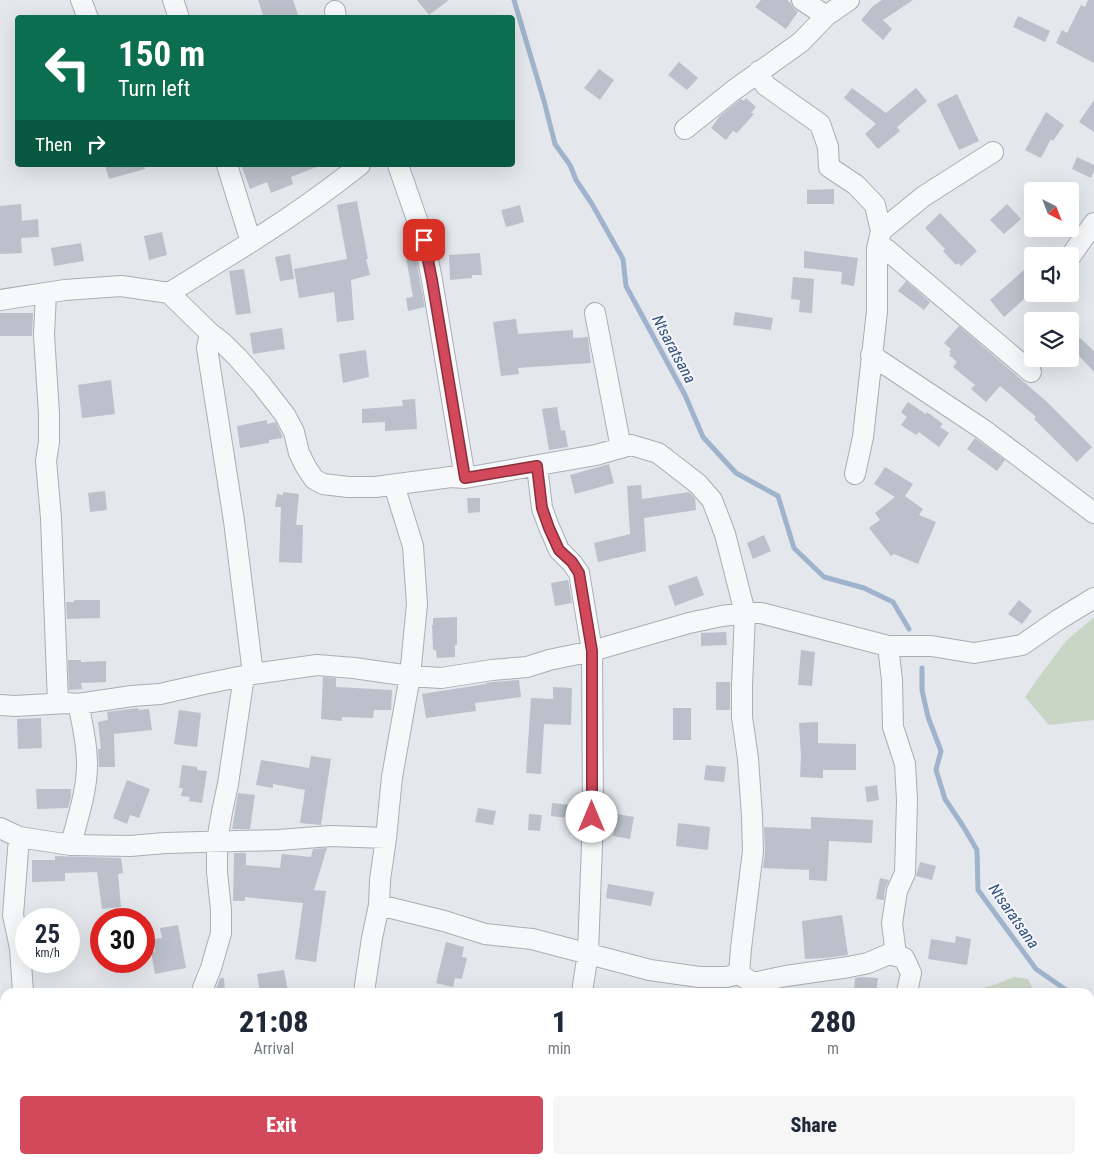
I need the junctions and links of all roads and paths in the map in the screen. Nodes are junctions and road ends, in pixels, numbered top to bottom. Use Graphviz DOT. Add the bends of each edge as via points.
graph roads {
  1 [pos="81,0"];
  2 [pos="173,0"];
  3 [pos="802,0"];
  4 [pos="849,0"];
  5 [pos="87,15"];
  6 [pos="177,15"];
  7 [pos="826,16"];
  8 [pos="759,71"];
  9 [pos="685,129"];
  10 [pos="993,152"];
  11 [pos="228,167"];
  12 [pos="357,167"];
  13 [pos="399,167"];
  14 [pos="1094,223"];
  15 [pos="879,240"];
  16 [pos="251,242"];
  17 [pos="1077,247"];
  18 [pos="46,293"];
  19 [pos="169,294"];
  20 [pos="0,300"];
  21 [pos="595,313"];
  22 [pos="210,333"];
  23 [pos="871,355"];
  24 [pos="1031,372"];
  25 [pos="620,448"];
  26 [pos="537,466"];
  27 [pos="855,474"];
  28 [pos="465,478"];
  29 [pos="394,485"];
  30 [pos="1094,513"];
  31 [pos="1094,598"];
  32 [pos="745,613"];
  33 [pos="888,646"];
  34 [pos="592,651"];
  35 [pos="248,675"];
  36 [pos="410,676"];
  37 [pos="58,703"];
  38 [pos="78,704"];
  39 [pos="0,706"];
  40 [pos="0,828"];
  41 [pos="19,837"];
  42 [pos="386,838"];
  43 [pos="217,841"];
  44 [pos="71,845"];
  45 [pos="379,905"];
  46 [pos="588,953"];
  47 [pos="896,955"];
  48 [pos="748,983"];
  49 [pos="22,988"];
  50 [pos="203,988"];
  51 [pos="365,988"];
  52 [pos="583,988"];
  53 [pos="908,988"];
  1 -- 5 [label="street"];
  2 -- 6 [label="street"];
  3 -- 7 [label="street"];
  4 -- 7 [label="street"];
  7 -- 8 [label="street" via="800,42"];
  8 -- 9 [label="street"];
  8 -- 15 [label="street" via="765,85 820,124 828,147 829,167 875,204"];
  10 -- 15 [label="street" via="924,196"];
  11 -- 16 [label="street"];
  12 -- 16 [label="street"];
  13 -- 28 [label="street" via="424,240"];
  14 -- 17 [label="street"];
  15 -- 23 [label="street" via="877,311"];
  15 -- 24 [label="street"];
  16 -- 19 [label="street"];
  18 -- 19 [label="street" via="121,286"];
  18 -- 20 [label="street"];
  18 -- 37 [label="street" via="44,335 49,414 46,461 52,527"];
  19 -- 22 [label="street"];
  21 -- 25 [label="street"];
  22 -- 29 [label="street" via="238,358 286,415 299,453 314,479 323,484 348,487"];
  22 -- 35 [label="street" via="206,348 234,521"];
  23 -- 27 [label="street" via="863,437"];
  23 -- 30 [label="street" via="984,430"];
  25 -- 26 [label="street"];
  25 -- 32 [label="street" via="631,445 658,453 698,484 712,500 725,534"];
  26 -- 28 [label="street"];
  26 -- 34 [label="street" via="542,508 549,528 559,550 579,573"];
  28 -- 29 [label="street"];
  29 -- 36 [label="street" via="413,546 417,604"];
  31 -- 33 [label="street" via="1022,645 974,653 931,646"];
  32 -- 33 [label="street" via="761,613"];
  32 -- 34 [label="street" via="689,624"];
  32 -- 48 [label="street" via="742,717 748,759 753,851 741,948"];
  33 -- 47 [label="street" via="893,727 905,764 907,800 905,873 897,891 892,923"];
  34 -- 36 [label="street" via="527,667 441,678"];
  34 -- 46 [label="street"];
  35 -- 36 [label="street" via="317,665"];
  35 -- 38 [label="street" via="160,694"];
  35 -- 43 [label="street"];
  36 -- 42 [label="street" via="392,777"];
  37 -- 38 [label="street"];
  37 -- 39 [label="street"];
  38 -- 44 [label="street" via="85,732 87,766"];
  40 -- 41 [label="street"];
  41 -- 44 [label="street"];
  41 -- 49 [label="street" via="13,915 20,948"];
  42 -- 43 [label="street" via="331,836"];
  42 -- 45 [label="street"];
  43 -- 44 [label="street" via="130,846"];
  43 -- 50 [label="street" via="221,933"];
  45 -- 46 [label="street" via="485,934 532,939"];
  45 -- 51 [label="street"];
  46 -- 48 [label="street" via="650,970 726,977"];
  46 -- 52 [label="street"];
  47 -- 48 [label="street" via="889,954 848,967"];
  47 -- 53 [label="street" via="904,958 911,973"];
}
